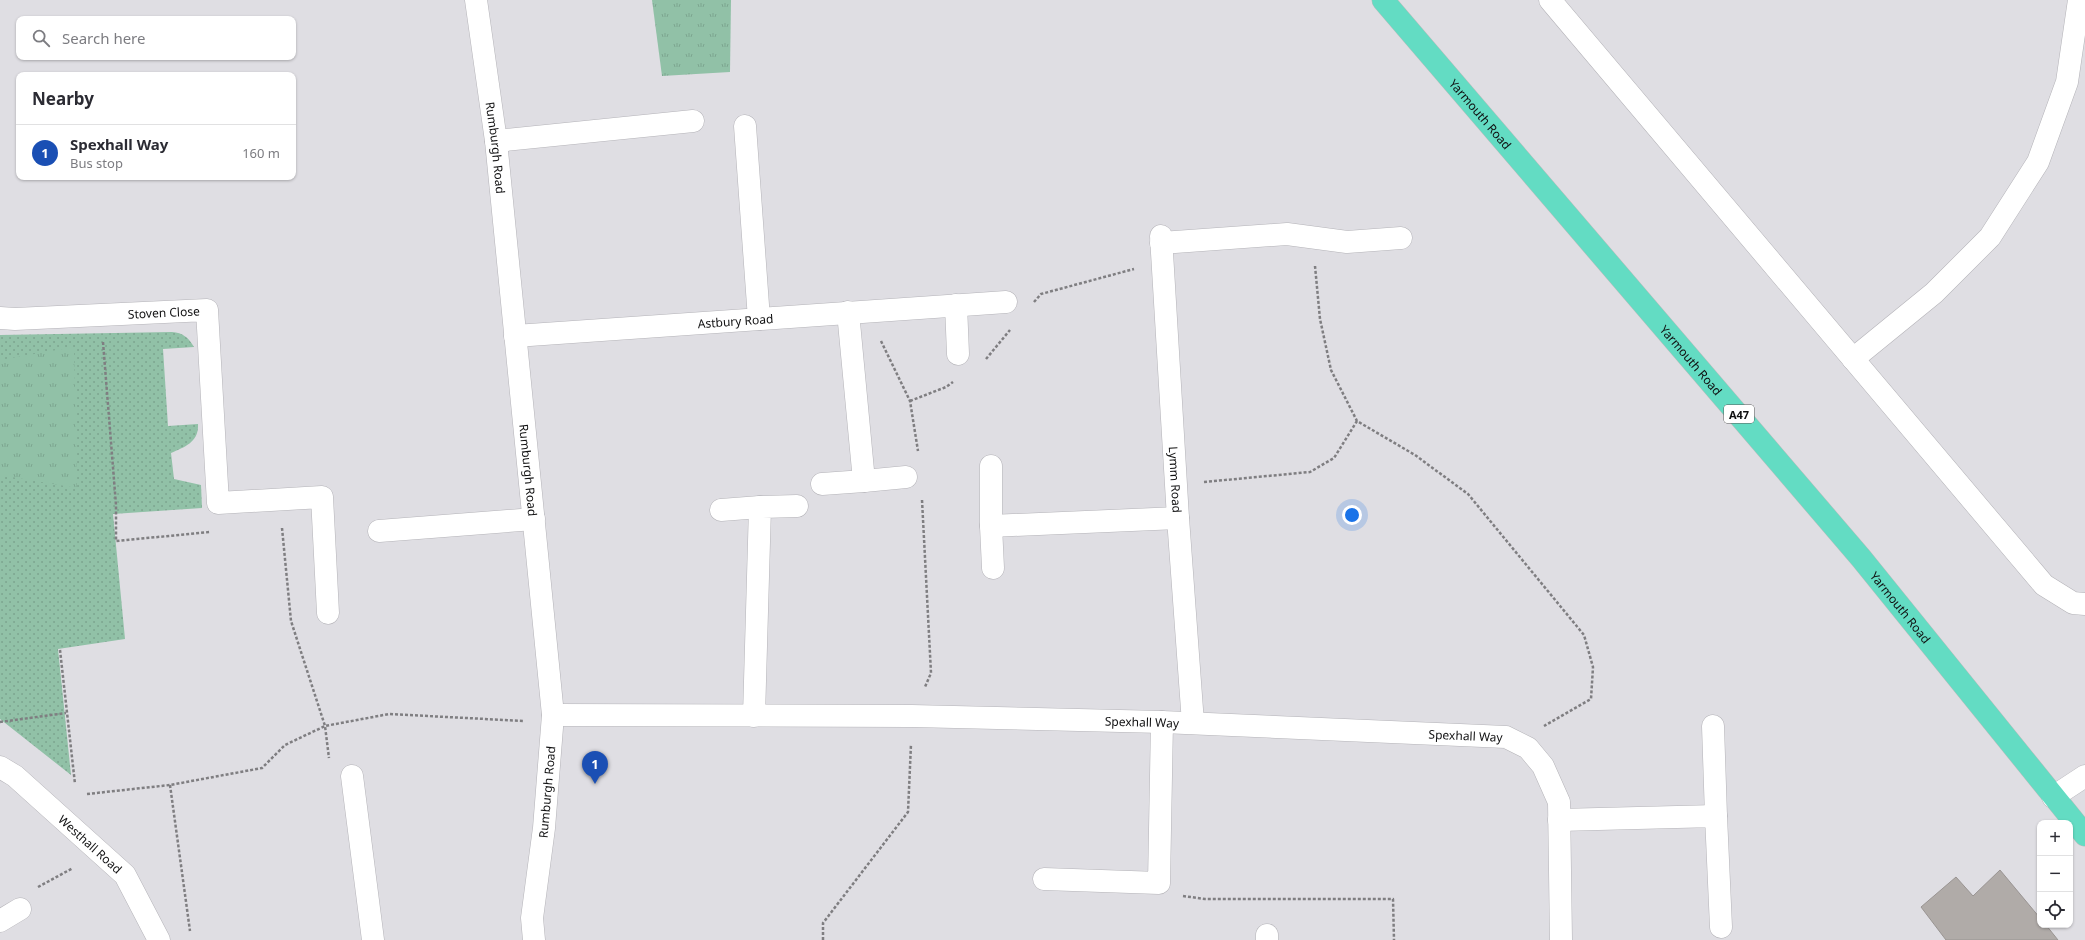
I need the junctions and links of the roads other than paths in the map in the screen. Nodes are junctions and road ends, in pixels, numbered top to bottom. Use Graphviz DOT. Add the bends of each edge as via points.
graph roads {
  1 [pos="476,0"];
  2 [pos="1383,0"];
  3 [pos="1550,0"];
  4 [pos="2079,0"];
  5 [pos="694,121"];
  6 [pos="745,126"];
  7 [pos="496,141"];
  8 [pos="1401,238"];
  9 [pos="1006,302"];
  10 [pos="956,305"];
  11 [pos="857,312"];
  12 [pos="0,318"];
  13 [pos="759,319"];
  14 [pos="515,336"];
  15 [pos="958,354"];
  16 [pos="1853,359"];
  17 [pos="991,466"];
  18 [pos="906,477"];
  19 [pos="864,481"];
  20 [pos="822,484"];
  21 [pos="798,506"];
  22 [pos="760,507"];
  23 [pos="722,510"];
  24 [pos="1178,518"];
  25 [pos="534,519"];
  26 [pos="991,526"];
  27 [pos="379,531"];
  28 [pos="993,568"];
  29 [pos="2085,604"];
  30 [pos="328,613"];
  31 [pos="754,716"];
  32 [pos="553,719"];
  33 [pos="1162,722"];
  34 [pos="1193,723"];
  35 [pos="1713,726"];
  36 [pos="0,767"];
  37 [pos="352,776"];
  38 [pos="2085,776"];
  39 [pos="2053,797"];
  40 [pos="1716,816"];
  41 [pos="1559,820"];
  42 [pos="2085,835"];
  43 [pos="1044,879"];
  44 [pos="20,909"];
  45 [pos="0,921"];
  46 [pos="1721,927"];
  47 [pos="159,940"];
  48 [pos="373,940"];
  49 [pos="534,940"];
  50 [pos="1561,940"];
  1 -- 7 [label="street, Rumburgh Road"];
  2 -- 39 [label="highway, Yarmouth Road / A47" via="1862,558"];
  3 -- 16 [label="street"];
  4 -- 16 [label="street" via="2067,82 2038,162 1990,237 1934,293"];
  5 -- 7 [label="street"];
  6 -- 13 [label="street"];
  7 -- 14 [label="street, Rumburgh Road"];
  8 -- 24 [label="street, Lymm Road" via="1347,242 1287,234 1162,248"];
  9 -- 10 [label="street, Astbury Road"];
  10 -- 11 [label="street, Astbury Road"];
  10 -- 15 [label="street"];
  11 -- 13 [label="street, Astbury Road"];
  11 -- 19 [label="street"];
  12 -- 30 [label="street, Stoven Close" via="207,310 218,503 322,497"];
  13 -- 14 [label="street, Astbury Road"];
  14 -- 25 [label="street, Rumburgh Road"];
  16 -- 29 [label="street" via="2044,585 2073,603"];
  17 -- 26 [label="street"];
  18 -- 19 [label="street"];
  19 -- 20 [label="street"];
  21 -- 22 [label="street"];
  22 -- 23 [label="street"];
  22 -- 31 [label="street"];
  24 -- 26 [label="street"];
  24 -- 34 [label="street, Lymm Road"];
  25 -- 27 [label="street"];
  25 -- 32 [label="street, Rumburgh Road"];
  26 -- 28 [label="street"];
  31 -- 32 [label="street, Spexhall Way"];
  31 -- 33 [label="street, Spexhall Way" via="912,716"];
  32 -- 49 [label="street, Rumburgh Road" via="544,828 532,918"];
  33 -- 34 [label="street, Spexhall Way"];
  33 -- 43 [label="street" via="1159,883"];
  34 -- 41 [label="street, Spexhall Way" via="1506,737 1528,748 1543,766 1559,802"];
  35 -- 40 [label="street"];
  36 -- 47 [label="street, Westhall Road" via="15,776 124,875"];
  37 -- 48 [label="street"];
  38 -- 39 [label="street"];
  39 -- 42 [label="highway, Yarmouth Road / A47"];
  40 -- 41 [label="street"];
  40 -- 46 [label="street"];
  41 -- 50 [label="street, Spexhall Way"];
  44 -- 45 [label="street"];
}
